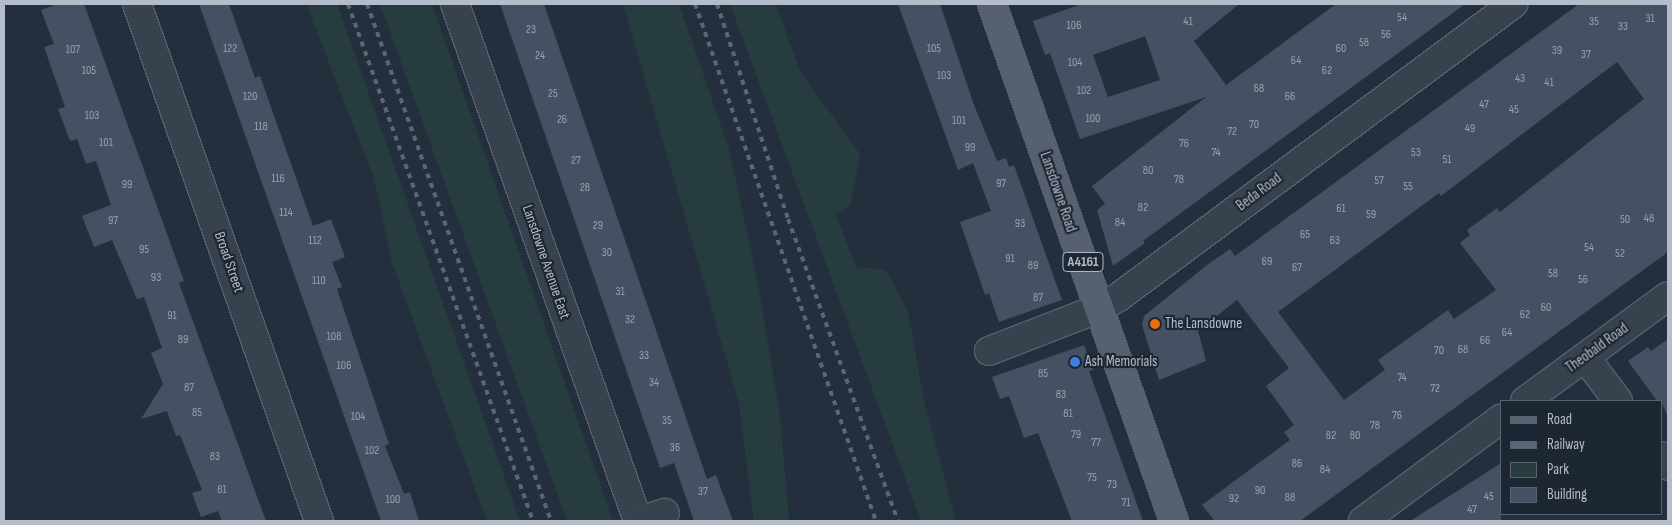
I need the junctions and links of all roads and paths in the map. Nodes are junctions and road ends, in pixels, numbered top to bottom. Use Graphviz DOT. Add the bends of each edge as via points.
graph roads {
  1 [pos="137,4"];
  2 [pos="455,4"];
  3 [pos="992,4"];
  4 [pos="1513,4"];
  5 [pos="1668,296"];
  6 [pos="1100,308"];
  7 [pos="990,351"];
  8 [pos="1585,357"];
  9 [pos="1526,400"];
  10 [pos="1617,400"];
  11 [pos="1500,420"];
  12 [pos="1393,513"];
  13 [pos="647,518"];
  14 [pos="319,521"];
  15 [pos="1174,521"];
  16 [pos="1363,521"];
  1 -- 14 [label="street, Broad Street"];
  2 -- 13 [label="street, Lansdowne Avenue East"];
  3 -- 6 [label="main road, Lansdowne Road / A4161"];
  4 -- 6 [label="street, Beda Road"];
  5 -- 8 [label="street, Theobald Road"];
  6 -- 7 [label="street, Beda Road"];
  6 -- 15 [label="main road, Lansdowne Road / A4161"];
  8 -- 9 [label="street, Theobald Road"];
  8 -- 10 [label="street"];
  11 -- 12 [label="street"];
  12 -- 16 [label="street"];
}
